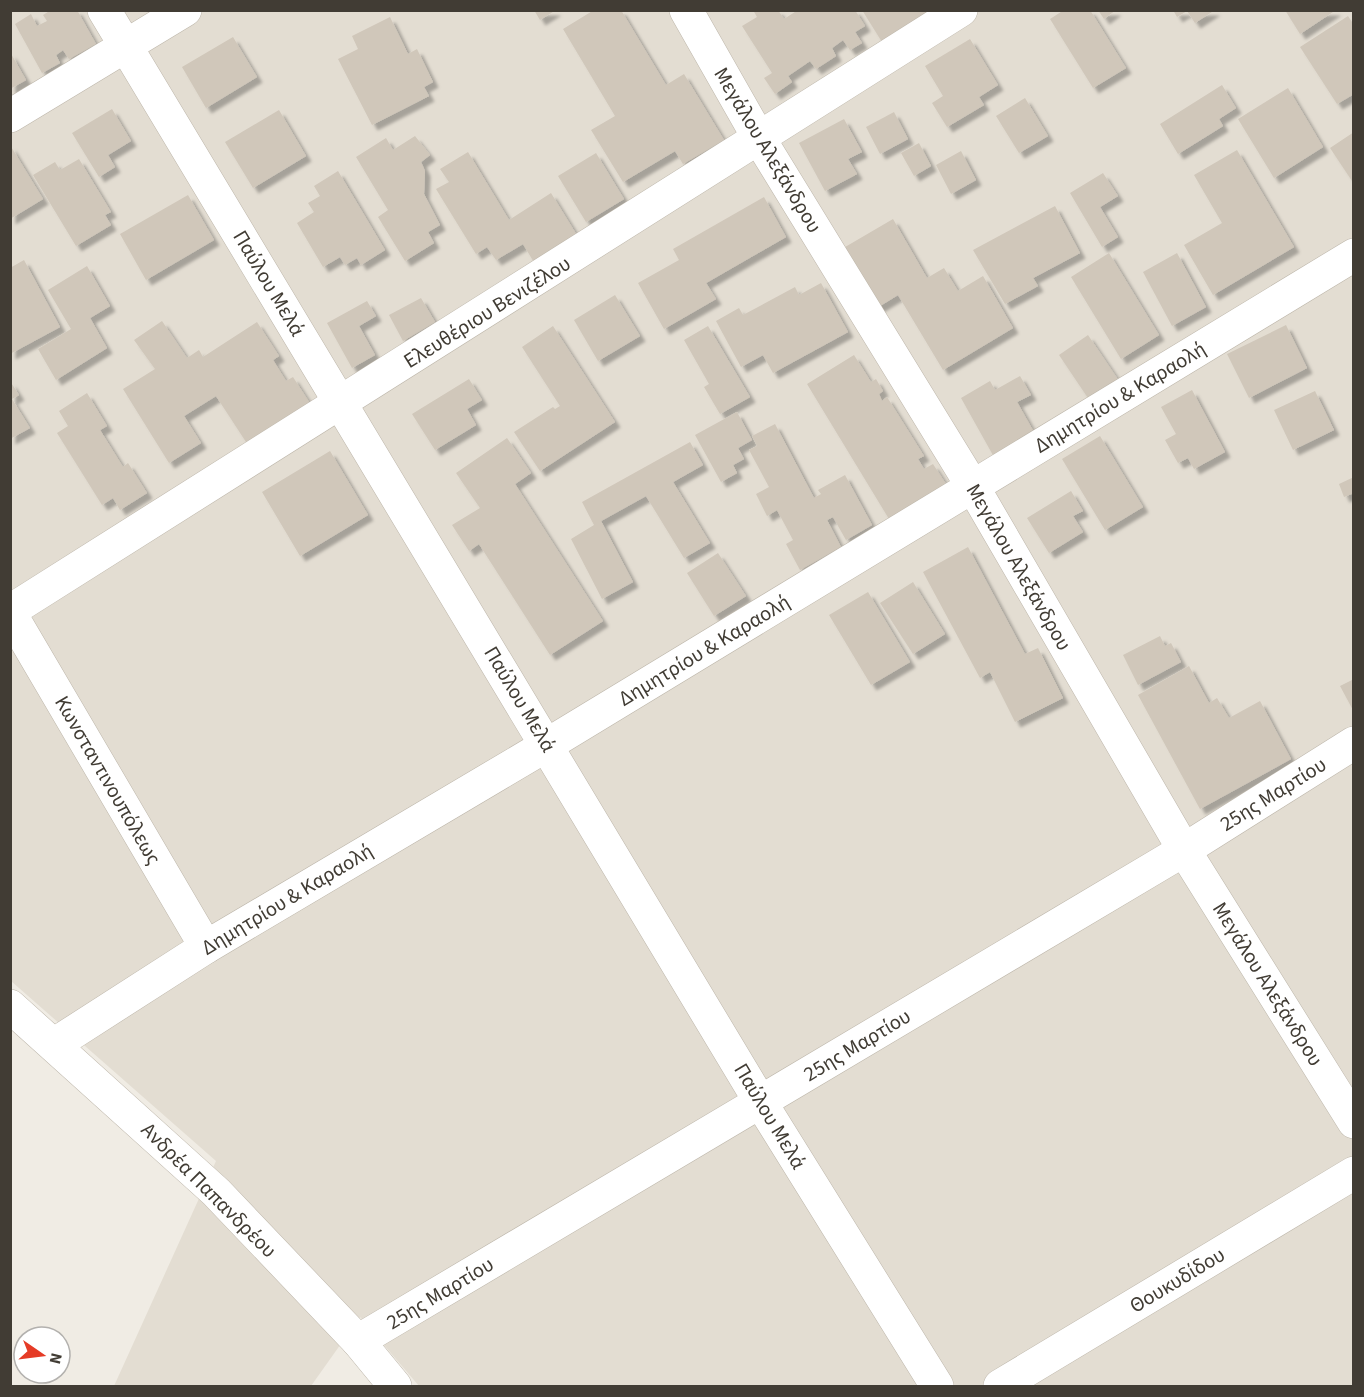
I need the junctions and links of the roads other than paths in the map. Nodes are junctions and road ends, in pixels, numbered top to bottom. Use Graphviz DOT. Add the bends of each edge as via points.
graph roads {
  1 [pos="104,10"];
  2 [pos="185,10"];
  3 [pos="686,10"];
  4 [pos="962,10"];
  5 [pos="126,46"];
  6 [pos="10,116"];
  7 [pos="760,140"];
  8 [pos="1353,255"];
  9 [pos="342,403"];
  10 [pos="973,487"];
  11 [pos="10,612"];
  12 [pos="1353,743"];
  13 [pos="548,745"];
  14 [pos="1184,850"];
  15 [pos="206,947"];
  16 [pos="10,1006"];
  17 [pos="55,1044"];
  18 [pos="761,1103"];
  19 [pos="1353,1122"];
  20 [pos="1353,1173"];
  21 [pos="358,1341"];
  22 [pos="395,1386"];
  23 [pos="938,1386"];
  24 [pos="999,1386"];
  1 -- 5 [label="street, Παύλου Μελά"];
  2 -- 5 [label="street"];
  3 -- 7 [label="street, Μεγάλου Αλεξάνδρου"];
  4 -- 7 [label="street, Ελευθέριου Βενιζέλου"];
  5 -- 6 [label="street"];
  5 -- 9 [label="street, Παύλου Μελά"];
  7 -- 9 [label="street, Ελευθέριου Βενιζέλου"];
  7 -- 10 [label="street, Μεγάλου Αλεξάνδρου"];
  8 -- 10 [label="street, Δημητρίου & Καραολή"];
  9 -- 11 [label="street, Ελευθέριου Βενιζέλου"];
  9 -- 13 [label="street, Παύλου Μελά"];
  10 -- 13 [label="street, Δημητρίου & Καραολή"];
  10 -- 14 [label="street, Μεγάλου Αλεξάνδρου"];
  11 -- 15 [label="street, Κωνσταντινουπόλεως"];
  12 -- 14 [label="street, 25ης Μαρτίου"];
  13 -- 15 [label="street, Δημητρίου & Καραολή"];
  13 -- 18 [label="street, Παύλου Μελά"];
  14 -- 18 [label="street, 25ης Μαρτίου"];
  14 -- 19 [label="street, Μεγάλου Αλεξάνδρου"];
  15 -- 17 [label="street, Δημητρίου & Καραολή"];
  16 -- 17 [label="street, Ανδρέα Παπανδρέου"];
  17 -- 21 [label="street, Ανδρέα Παπανδρέου" via="216,1192"];
  18 -- 21 [label="street, 25ης Μαρτίου"];
  18 -- 23 [label="street, Παύλου Μελά"];
  20 -- 24 [label="street, Θουκυδίδου"];
  21 -- 22 [label="street, Ανδρέα Παπανδρέου"];
}
